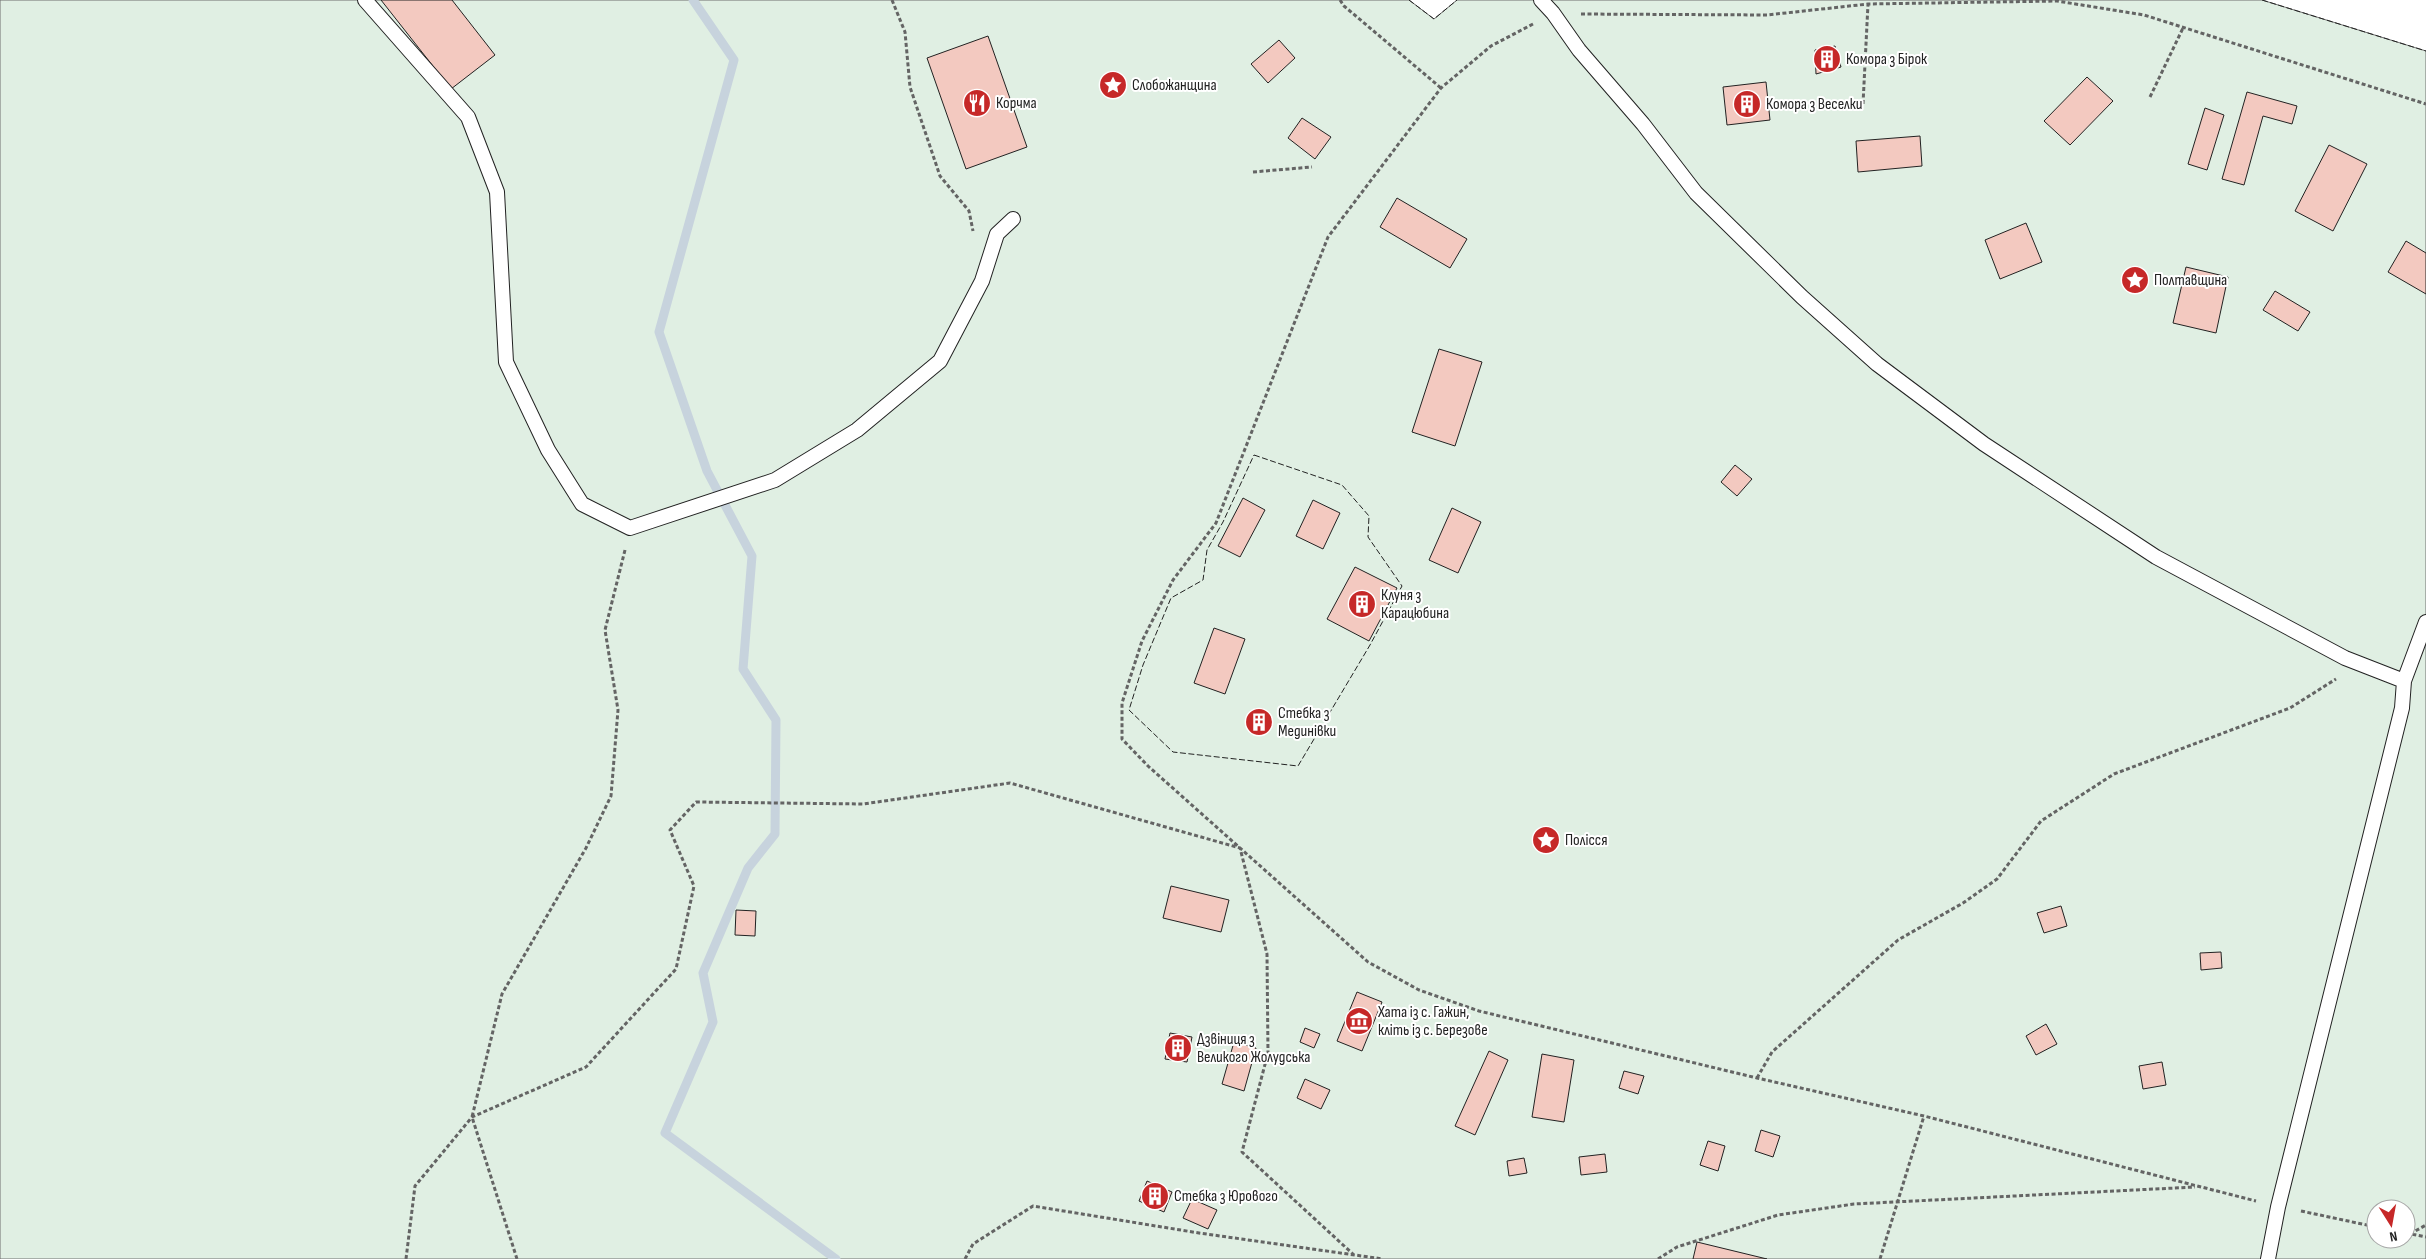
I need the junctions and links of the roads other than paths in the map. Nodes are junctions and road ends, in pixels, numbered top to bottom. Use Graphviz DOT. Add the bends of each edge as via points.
graph roads {
  1 [pos="365,0"];
  2 [pos="1541,0"];
  3 [pos="1013,219"];
  4 [pos="2426,622"];
  5 [pos="2404,681"];
  6 [pos="2268,1259"];
  1 -- 3 [label="lane" via="468,117 497,192 506,362 548,450 582,504 630,528 775,480 857,430 940,361 982,281 997,234"];
  2 -- 5 [label="lane" via="1696,193 1802,297 1877,364 1984,444 2156,557 2360,664"];
  4 -- 5 [label="lane"];
  5 -- 6 [label="lane" via="2402,708 2278,1207"];
}
